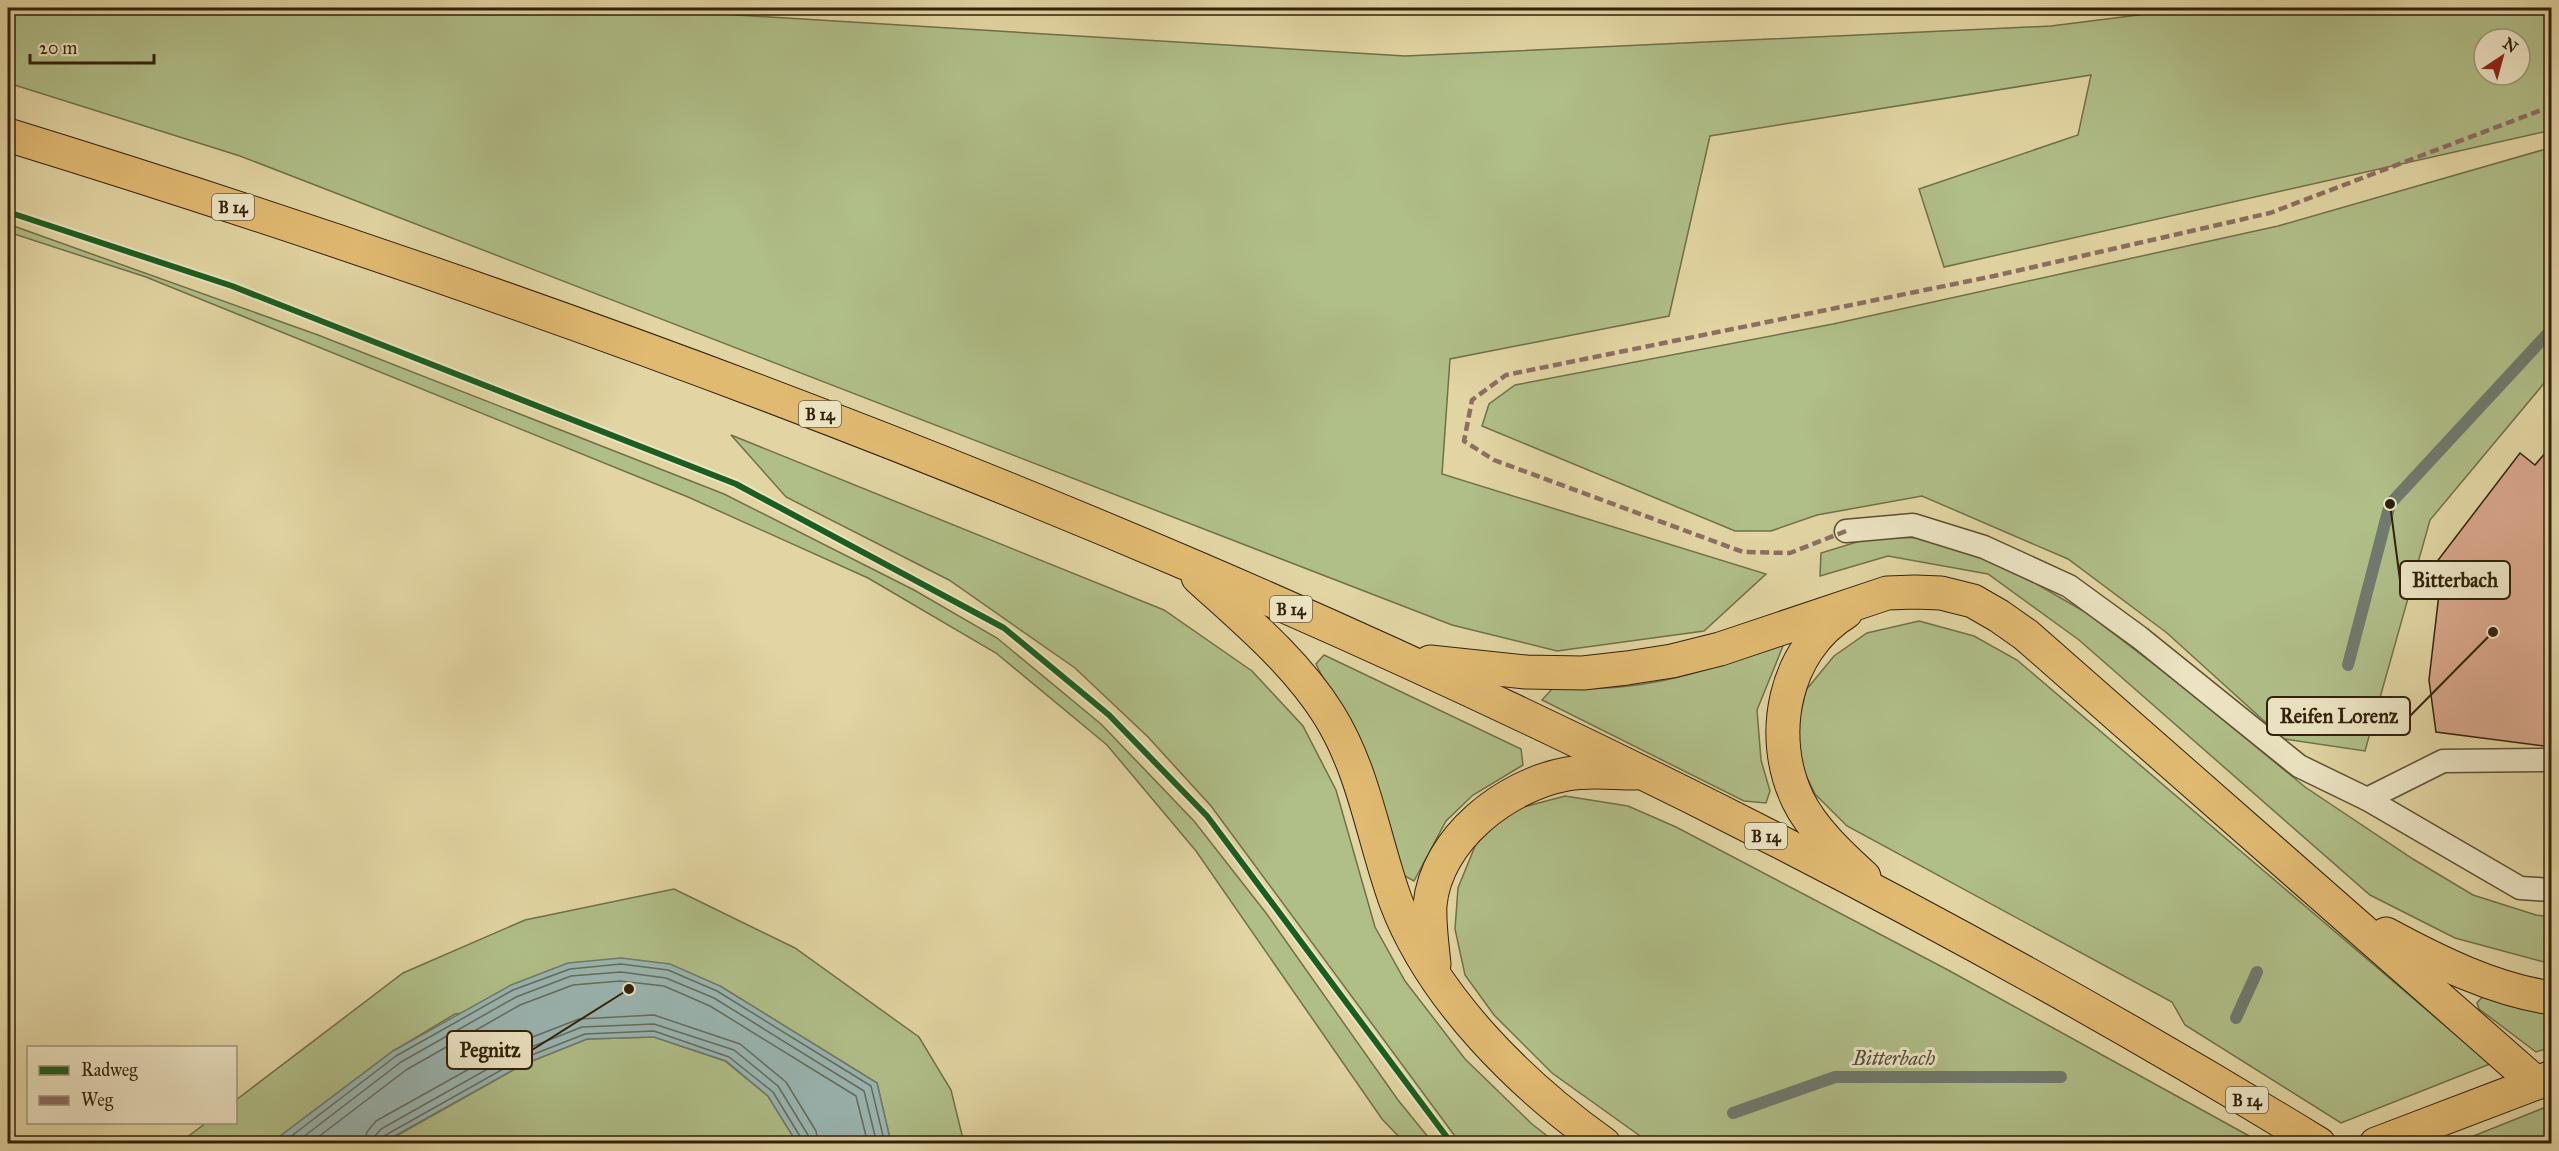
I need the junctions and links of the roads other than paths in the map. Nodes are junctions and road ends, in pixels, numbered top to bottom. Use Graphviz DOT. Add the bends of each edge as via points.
graph roads {
  1 [pos="8,135"];
  2 [pos="1846,531"];
  3 [pos="1177,558"];
  4 [pos="1865,600"];
  5 [pos="1406,660"];
  6 [pos="2552,760"];
  7 [pos="1642,773"];
  8 [pos="2367,799"];
  9 [pos="2552,890"];
  10 [pos="1890,900"];
  11 [pos="2337,907"];
  12 [pos="1435,975"];
  13 [pos="2552,998"];
  14 [pos="2532,1084"];
  15 [pos="1604,1143"];
  16 [pos="2319,1143"];
  17 [pos="2376,1143"];
  1 -- 3 [label="main road, B 14" via="446,279 699,368 939,460"];
  2 -- 8 [label="lane" via="1913,525 1984,547 2069,586 2299,766"];
  3 -- 5 [label="main road, B 14"];
  3 -- 12 [label="main road" via="1267,640 1329,714 1351,754 1397,904"];
  4 -- 5 [label="main road" via="1720,649 1627,668 1583,673 1526,672"];
  4 -- 10 [label="main road" via="1837,618 1813,642 1795,670 1785,702 1781,736 1786,769 1798,801 1831,843"];
  4 -- 11 [label="main road" via="1887,593 1941,593 1973,601 2000,616"];
  5 -- 7 [label="main road, B 14"];
  6 -- 8 [label="lane" via="2443,761"];
  7 -- 10 [label="main road, B 14"];
  7 -- 12 [label="main road" via="1568,774 1510,793 1487,809 1449,855 1437,880 1430,903"];
  8 -- 9 [label="lane" via="2520,888"];
  10 -- 16 [label="main road, B 14" via="2096,1013"];
  11 -- 13 [label="main road" via="2452,966"];
  11 -- 14 [label="main road"];
  12 -- 15 [label="main road" via="1465,1015 1527,1082"];
  14 -- 17 [label="main road"];
}
